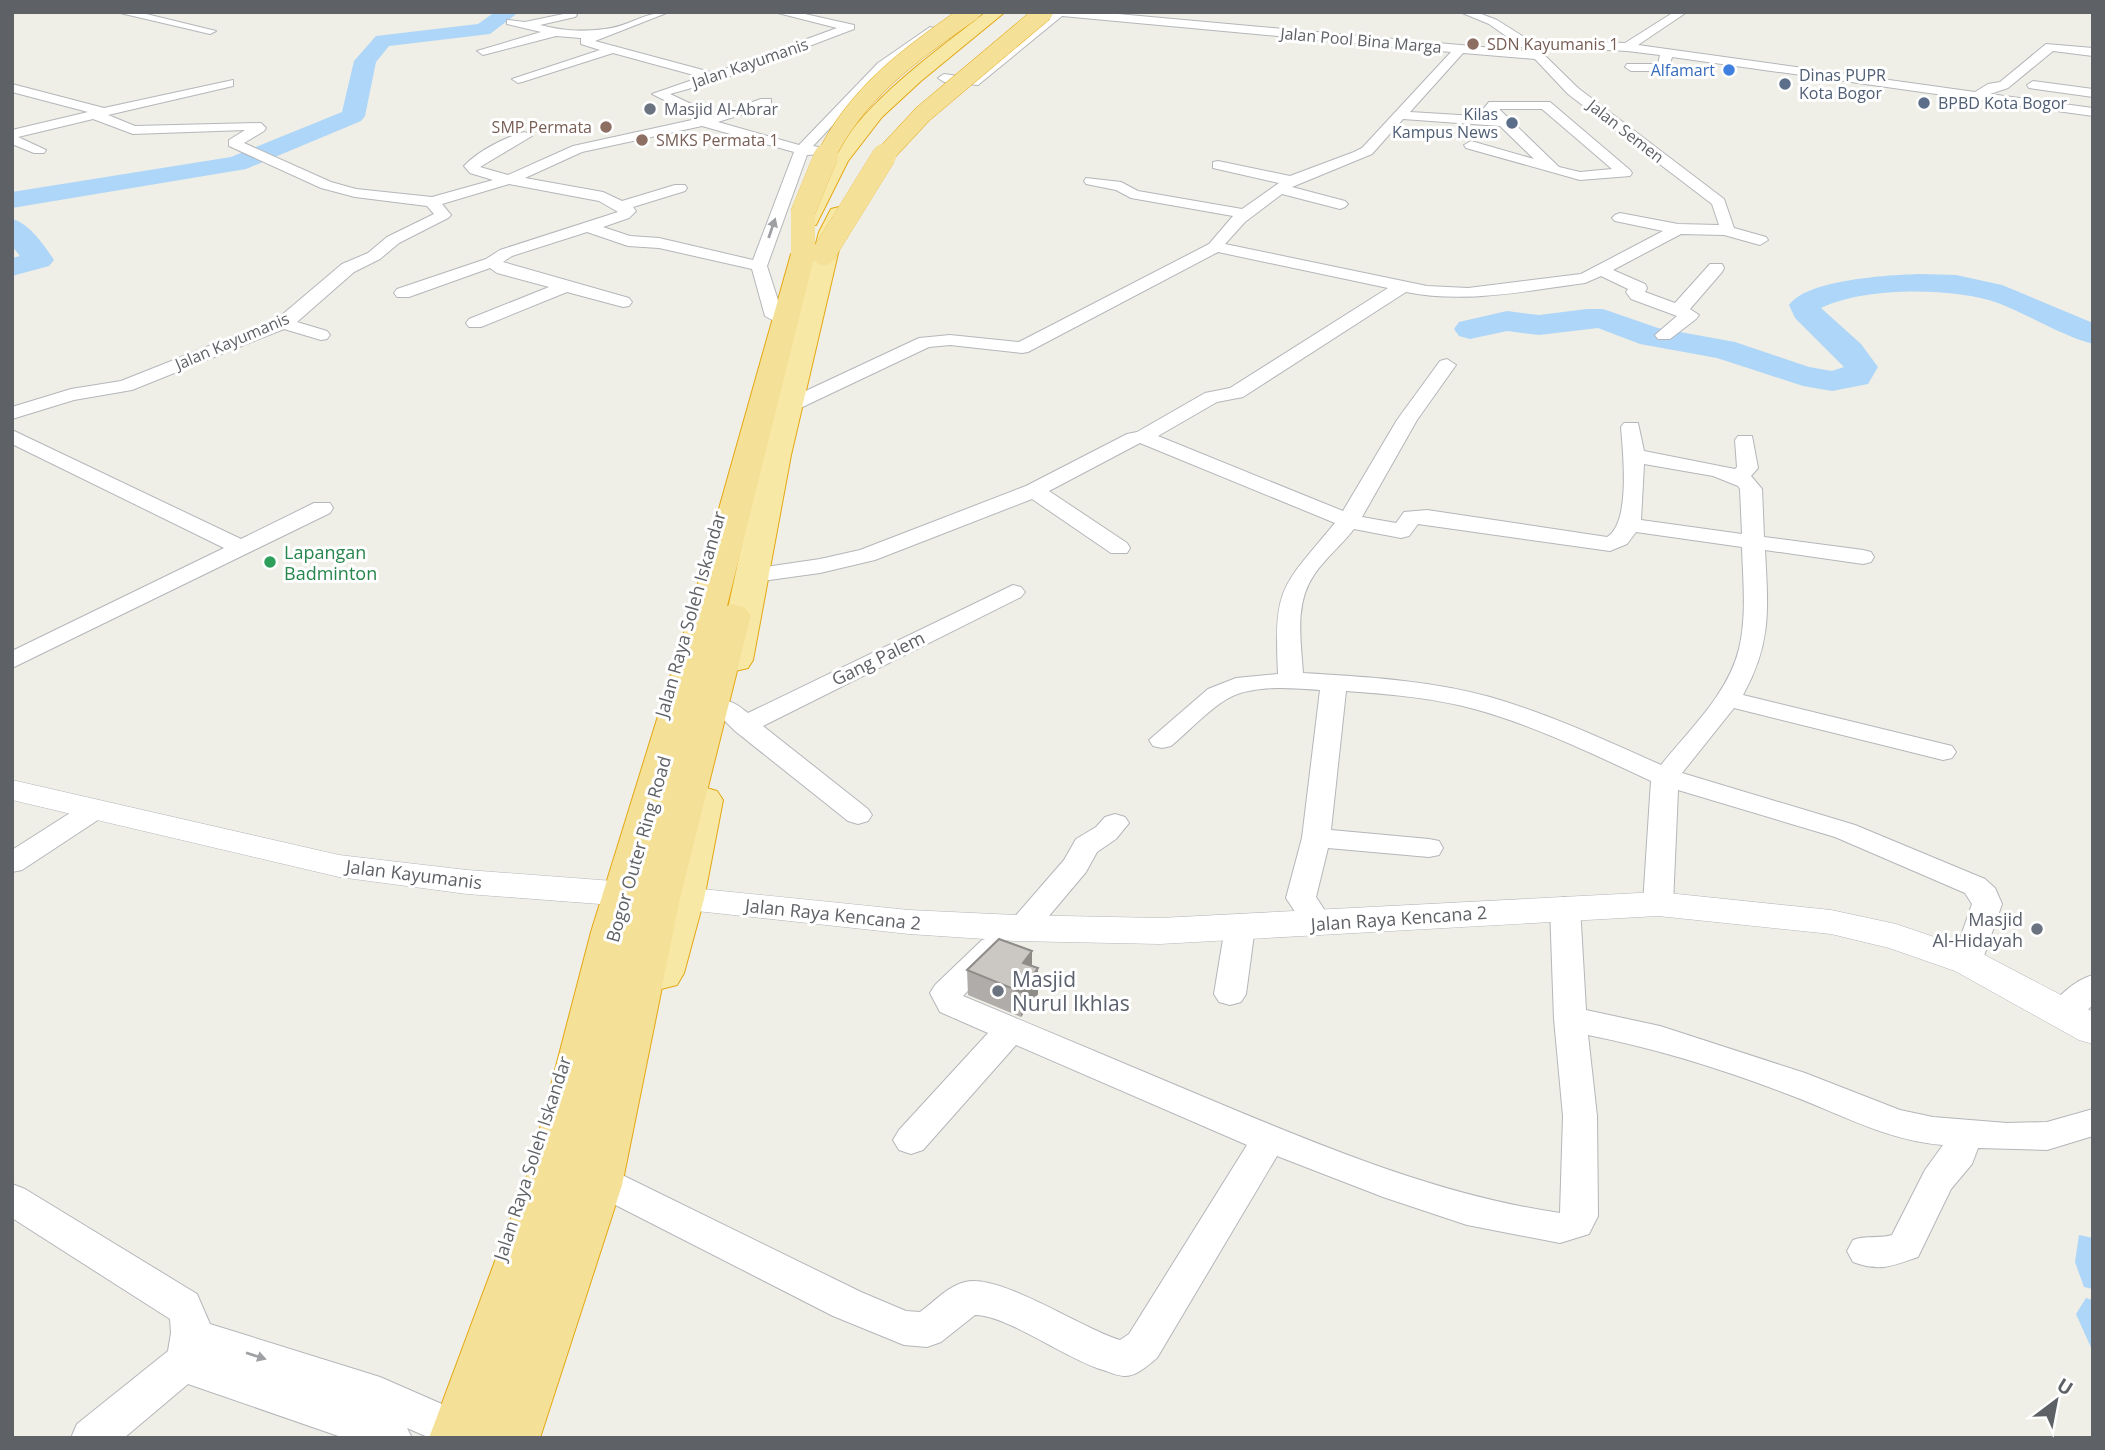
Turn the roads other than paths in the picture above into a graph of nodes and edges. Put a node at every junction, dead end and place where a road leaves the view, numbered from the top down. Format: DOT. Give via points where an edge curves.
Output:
graph roads {
  1 [pos="121,12"];
  2 [pos="664,12"];
  3 [pos="779,12"];
  4 [pos="959,12"];
  5 [pos="971,12"];
  6 [pos="998,12"];
  7 [pos="1021,12"];
  8 [pos="1044,12"];
  9 [pos="1059,12"];
  10 [pos="1465,12"];
  11 [pos="1682,12"];
  12 [pos="571,15"];
  13 [pos="511,22"];
  14 [pos="524,26"];
  15 [pos="850,27"];
  16 [pos="210,31"];
  17 [pos="612,31"];
  18 [pos="554,32"];
  19 [pos="1524,42"];
  20 [pos="1627,47"];
  21 [pos="1460,49"];
  22 [pos="613,50"];
  23 [pos="483,51"];
  24 [pos="1666,52"];
  25 [pos="2093,52"];
  26 [pos="1536,55"];
  27 [pos="2035,58"];
  28 [pos="2093,65"];
  29 [pos="1631,67"];
  30 [pos="2021,68"];
  31 [pos="2045,71"];
  32 [pos="716,77"];
  33 [pos="518,79"];
  34 [pos="959,80"];
  35 [pos="229,83"];
  36 [pos="12,88"];
  37 [pos="2004,88"];
  38 [pos="2093,93"];
  39 [pos="765,102"];
  40 [pos="2093,112"];
  41 [pos="97,113"];
  42 [pos="1400,116"];
  43 [pos="706,121"];
  44 [pos="1504,122"];
  45 [pos="12,137"];
  46 [pos="1471,145"];
  47 [pos="578,149"];
  48 [pos="39,150"];
  49 [pos="802,150"];
  50 [pos="843,153"];
  51 [pos="1218,165"];
  52 [pos="1550,167"];
  53 [pos="509,180"];
  54 [pos="1091,181"];
  55 [pos="1286,185"];
  56 [pos="680,188"];
  57 [pos="831,199"];
  58 [pos="432,202"];
  59 [pos="1340,204"];
  60 [pos="622,206"];
  61 [pos="1246,214"];
  62 [pos="1723,217"];
  63 [pos="1620,218"];
  64 [pos="587,227"];
  65 [pos="1680,229"];
  66 [pos="1760,240"];
  67 [pos="1216,247"];
  68 [pos="813,254"];
  69 [pos="492,262"];
  70 [pos="759,266"];
  71 [pos="1716,268"];
  72 [pos="1601,270"];
  73 [pos="564,286"];
  74 [pos="1403,286"];
  75 [pos="403,293"];
  76 [pos="623,302"];
  77 [pos="1678,310"];
  78 [pos="775,316"];
  79 [pos="283,323"];
  80 [pos="475,323"];
  81 [pos="321,335"];
  82 [pos="1664,335"];
  83 [pos="1447,365"];
  84 [pos="787,407"];
  85 [pos="12,413"];
  86 [pos="1631,426"];
  87 [pos="12,436"];
  88 [pos="1142,437"];
  89 [pos="1745,440"];
  90 [pos="1634,455"];
  91 [pos="1740,477"];
  92 [pos="1034,491"];
  93 [pos="322,508"];
  94 [pos="1349,520"];
  95 [pos="1630,525"];
  96 [pos="1751,543"];
  97 [pos="240,547"];
  98 [pos="1119,548"];
  99 [pos="1863,557"];
  100 [pos="754,575"];
  101 [pos="1013,592"];
  102 [pos="12,661"];
  103 [pos="1291,680"];
  104 [pos="1334,682"];
  105 [pos="1728,699"];
  106 [pos="734,716"];
  107 [pos="1162,740"];
  108 [pos="1943,752"];
  109 [pos="1665,777"];
  110 [pos="12,790"];
  111 [pos="94,810"];
  112 [pos="858,815"];
  113 [pos="1115,823"];
  114 [pos="1316,838"];
  115 [pos="1429,848"];
  116 [pos="12,863"];
  117 [pos="613,893"];
  118 [pos="682,899"];
  119 [pos="1658,904"];
  120 [pos="1565,907"];
  121 [pos="1318,923"];
  122 [pos="1240,927"];
  123 [pos="1018,928"];
  124 [pos="1968,962"];
  125 [pos="2093,986"];
  126 [pos="1230,995"];
  127 [pos="1570,1019"];
  128 [pos="2078,1021"];
  129 [pos="1010,1030"];
  130 [pos="2093,1122"];
  131 [pos="1963,1136"];
  132 [pos="1269,1139"];
  133 [pos="911,1140"];
  134 [pos="605,1183"];
  135 [pos="12,1199"];
  136 [pos="1866,1251"];
  137 [pos="187,1349"];
  138 [pos="442,1432"];
  139 [pos="92,1438"];
  140 [pos="391,1438"];
  141 [pos="510,1438"];
  142 [pos="523,1438"];
  1 -- 16 [label="street"];
  2 -- 17 [label="street"];
  3 -- 15 [label="street"];
  4 -- 49 [label="street" via="882,66"];
  5 -- 68 [label="highway, bridge" via="913,51 870,90 831,141 799,227"];
  6 -- 50 [label="highway, Jalan Raya Soleh Iskandar" via="899,92"];
  7 -- 34 [label="highway, Jalan Raya Soleh Iskandar"];
  8 -- 68 [label="highway, bridge" via="927,110 887,152"];
  9 -- 21 [label="street, Jalan Pool Bina Marga"];
  9 -- 34 [label="street"];
  10 -- 19 [label="street" via="1493,22"];
  11 -- 20 [label="street"];
  12 -- 14 [label="street"];
  13 -- 14 [label="street"];
  14 -- 18 [label="street"];
  15 -- 32 [label="street, Jalan Kayumanis"];
  17 -- 18 [label="street" via="578,36"];
  17 -- 22 [label="street" via="585,41"];
  18 -- 23 [label="street"];
  19 -- 20 [label="street" via="1589,37"];
  19 -- 26 [label="street"];
  20 -- 24 [label="street"];
  21 -- 26 [label="street, Jalan Pool Bina Marga"];
  21 -- 42 [label="street"];
  22 -- 32 [label="street"];
  22 -- 33 [label="street"];
  24 -- 29 [label="street" via="1666,67"];
  24 -- 37 [label="street" via="1980,94 1992,87"];
  25 -- 27 [label="street" via="2052,47"];
  26 -- 62 [label="street, Jalan Semen"];
  27 -- 28 [label="street"];
  27 -- 30 [label="street"];
  30 -- 31 [label="street"];
  30 -- 37 [label="street"];
  32 -- 43 [label="street, Jalan Kayumanis" via="658,94 709,116"];
  34 -- 57 [label="highway, Jalan Raya Soleh Iskandar" via="898,120"];
  35 -- 41 [label="street"];
  36 -- 41 [label="street"];
  37 -- 38 [label="street"];
  37 -- 40 [label="street"];
  39 -- 43 [label="street"];
  41 -- 45 [label="street"];
  41 -- 58 [label="street" via="130,130 256,126 259,128 234,143 342,190"];
  42 -- 44 [label="street"];
  42 -- 55 [label="street" via="1360,155"];
  43 -- 47 [label="street"];
  43 -- 49 [label="street"];
  44 -- 52 [label="street"];
  44 -- 52 [label="street" via="1491,108 1494,105 1545,105 1625,173 1580,176"];
  45 -- 48 [label="street"];
  46 -- 52 [label="street"];
  47 -- 53 [label="street"];
  47 -- 53 [label="street" via="520,135 471,166"];
  49 -- 50 [label="street"];
  70 -- 49 [label="street, one-way"];
  50 -- 57 [label="highway, Jalan Raya Soleh Iskandar"];
  51 -- 55 [label="street"];
  53 -- 58 [label="street"];
  53 -- 60 [label="street" via="603,197"];
  54 -- 61 [label="street" via="1121,186 1136,195"];
  55 -- 59 [label="street"];
  55 -- 61 [label="street"];
  56 -- 60 [label="street"];
  57 -- 78 [label="highway, Jalan Raya Soleh Iskandar" via="787,273"];
  57 -- 84 [label="highway, Jalan Raya Soleh Iskandar" via="831,232"];
  58 -- 79 [label="street, Jalan Kayumanis" via="443,215 348,268"];
  60 -- 64 [label="street" via="628,211 624,215"];
  61 -- 67 [label="street" via="1217,240"];
  62 -- 65 [label="street"];
  62 -- 66 [label="street"];
  63 -- 65 [label="street"];
  64 -- 69 [label="street"];
  64 -- 70 [label="street" via="628,241 659,243"];
  65 -- 72 [label="street"];
  67 -- 74 [label="street"];
  67 -- 84 [label="street" via="1022,348 950,340 925,342"];
  68 -- 138 [label="highway, Bogor Outer Ring Road" via="613,932 555,1170"];
  68 -- 141 [label="highway, Bogor Outer Ring Road" via="755,526 657,903 596,1185"];
  69 -- 73 [label="street"];
  69 -- 75 [label="street"];
  70 -- 78 [label="street"];
  71 -- 77 [label="street"];
  72 -- 74 [label="street" via="1573,280 1486,292 1438,293"];
  72 -- 77 [label="street" via="1639,288 1637,295"];
  73 -- 76 [label="street"];
  73 -- 80 [label="street"];
  74 -- 88 [label="street" via="1236,393 1212,397"];
  77 -- 82 [label="street" via="1690,316"];
  78 -- 117 [label="highway, Jalan Raya Soleh Iskandar"];
  79 -- 81 [label="street"];
  79 -- 85 [label="street, Jalan Kayumanis" via="118,388 71,395"];
  83 -- 94 [label="street" via="1396,434"];
  84 -- 100 [label="highway, Jalan Raya Soleh Iskandar"];
  86 -- 90 [label="street"];
  87 -- 97 [label="street"];
  88 -- 92 [label="street"];
  88 -- 94 [label="street"];
  89 -- 91 [label="street" via="1748,468"];
  90 -- 91 [label="street"];
  90 -- 95 [label="street"];
  91 -- 96 [label="street" via="1751,485"];
  92 -- 98 [label="street"];
  92 -- 100 [label="street" via="846,561"];
  93 -- 97 [label="street"];
  94 -- 95 [label="street" via="1401,531 1412,517 1427,517 1610,544 1623,538"];
  94 -- 103 [label="street" via="1308,567 1292,595"];
  95 -- 96 [label="street"];
  96 -- 99 [label="street"];
  96 -- 105 [label="street" via="1755,631 1742,674"];
  97 -- 102 [label="street"];
  100 -- 106 [label="highway, Jalan Raya Soleh Iskandar"];
  101 -- 106 [label="street, Gang Palem"];
  103 -- 104 [label="street"];
  103 -- 107 [label="street" via="1246,684 1217,694"];
  104 -- 109 [label="street" via="1397,687 1483,703 1580,738"];
  104 -- 114 [label="street"];
  105 -- 108 [label="street"];
  105 -- 109 [label="street"];
  106 -- 112 [label="street"];
  106 -- 118 [label="highway, Jalan Raya Soleh Iskandar"];
  109 -- 119 [label="street"];
  109 -- 124 [label="street" via="1845,831 1975,886 1987,904"];
  110 -- 111 [label="street, Jalan Kayumanis"];
  111 -- 116 [label="street"];
  111 -- 117 [label="street, Jalan Kayumanis" via="340,866"];
  113 -- 123 [label="street" via="1086,846 1076,865"];
  114 -- 115 [label="street"];
  114 -- 121 [label="street" via="1301,898"];
  117 -- 138 [label="highway, Jalan Raya Soleh Iskandar" via="542,1137"];
  118 -- 123 [label="street, Jalan Raya Kencana 2"];
  118 -- 134 [label="highway, Jalan Raya Soleh Iskandar"];
  119 -- 120 [label="street, Jalan Raya Kencana 2"];
  119 -- 124 [label="street, Jalan Raya Kencana 2" via="1831,922 1896,937"];
  120 -- 121 [label="street, Jalan Raya Kencana 2"];
  120 -- 127 [label="street"];
  121 -- 122 [label="street, Jalan Raya Kencana 2"];
  122 -- 123 [label="street, Jalan Raya Kencana 2" via="1160,931"];
  122 -- 126 [label="street"];
  123 -- 129 [label="street" via="946,993 959,1010"];
  124 -- 128 [label="street, Jalan Raya Kencana 2"];
  125 -- 128 [label="street"];
  127 -- 131 [label="street" via="1648,1035 1793,1082 1895,1123"];
  127 -- 132 [label="street" via="1580,1129 1580,1216 1570,1227 1467,1210"];
  129 -- 132 [label="street"];
  129 -- 133 [label="street"];
  130 -- 131 [label="street" via="2047,1136"];
  131 -- 136 [label="street" via="1959,1154 1938,1180 1905,1246 1885,1253"];
  132 -- 134 [label="street" via="1143,1346 1125,1359 1090,1349 1019,1311 981,1298 967,1298 927,1330 904,1328 846,1304"];
  134 -- 142 [label="highway, Jalan Raya Soleh Iskandar"];
  135 -- 137 [label="street" via="183,1306 189,1315"];
  137 -- 138 [label="street, one-way" via="380,1395"];
  137 -- 139 [label="street"];
  137 -- 140 [label="street"];
}
